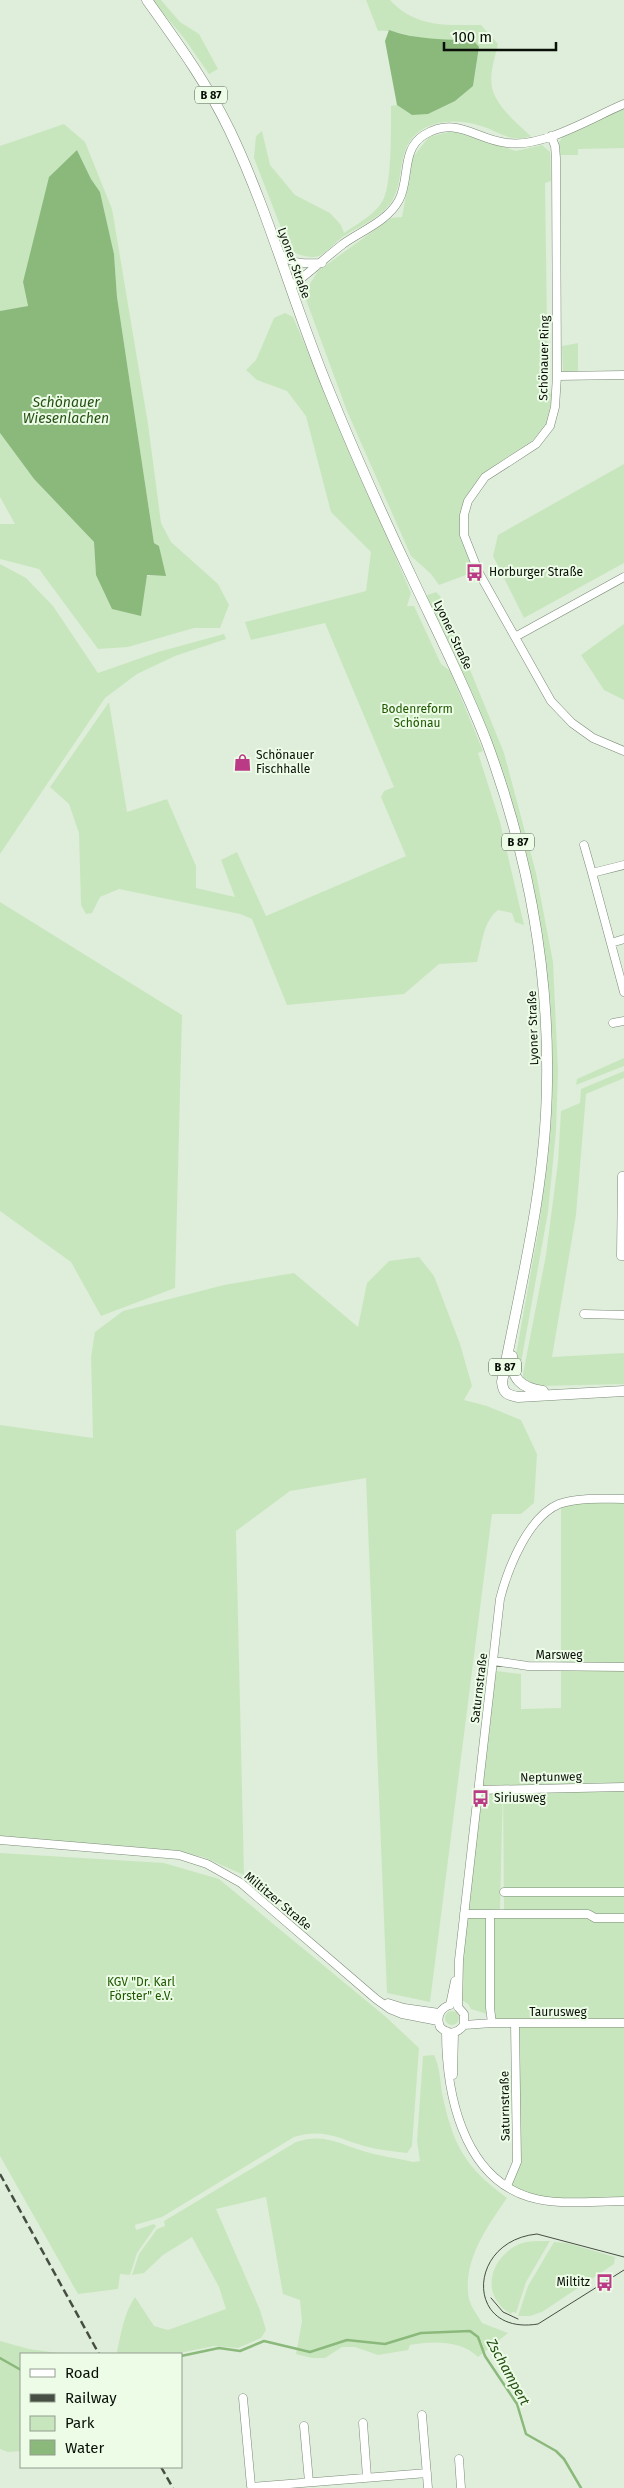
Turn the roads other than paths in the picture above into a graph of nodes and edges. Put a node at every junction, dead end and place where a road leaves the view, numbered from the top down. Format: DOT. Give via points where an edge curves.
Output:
graph roads {
  1 [pos="147,0"];
  2 [pos="624,104"];
  3 [pos="551,136"];
  4 [pos="277,252"];
  5 [pos="322,263"];
  6 [pos="290,287"];
  7 [pos="624,375"];
  8 [pos="557,376"];
  9 [pos="624,577"];
  10 [pos="515,637"];
  11 [pos="624,751"];
  12 [pos="584,845"];
  13 [pos="624,865"];
  14 [pos="592,874"];
  15 [pos="624,939"];
  16 [pos="611,943"];
  17 [pos="624,992"];
  18 [pos="624,1021"];
  19 [pos="614,1024"];
  20 [pos="624,1176"];
  21 [pos="623,1216"];
  22 [pos="624,1256"];
  23 [pos="584,1314"];
  24 [pos="624,1315"];
  25 [pos="514,1327"];
  26 [pos="621,1390"];
  27 [pos="558,1393"];
  28 [pos="624,1499"];
  29 [pos="494,1661"];
  30 [pos="624,1667"];
  31 [pos="624,1787"];
  32 [pos="478,1790"];
  33 [pos="0,1840"];
  34 [pos="504,1892"];
  35 [pos="624,1892"];
  36 [pos="464,1914"];
  37 [pos="490,1914"];
  38 [pos="624,1918"];
  39 [pos="454,2006"];
  40 [pos="439,2017"];
  41 [pos="465,2021"];
  42 [pos="492,2023"];
  43 [pos="515,2023"];
  44 [pos="624,2023"];
  45 [pos="450,2032"];
  46 [pos="507,2186"];
  47 [pos="624,2201"];
  48 [pos="243,2398"];
  49 [pos="422,2415"];
  50 [pos="363,2423"];
  51 [pos="304,2426"];
  52 [pos="459,2459"];
  53 [pos="427,2473"];
  54 [pos="367,2477"];
  55 [pos="309,2482"];
  56 [pos="282,2486"];
  57 [pos="428,2488"];
  58 [pos="461,2488"];
  1 -- 4 [label="main road, Lyoner Straße / B 87" via="199,72 230,131"];
  2 -- 3 [label="street"];
  3 -- 5 [label="street" via="525,144 505,143 459,127 442,127 423,136 409,154 400,199 390,213"];
  3 -- 8 [label="street, Schönauer Ring" via="555,152"];
  4 -- 5 [label="street" via="290,262"];
  4 -- 6 [label="main road, Lyoner Straße / B 87"];
  5 -- 6 [label="street"];
  6 -- 25 [label="main road, Lyoner Straße / B 87" via="328,390 486,742 526,874 546,1002 547,1085 542,1168"];
  7 -- 8 [label="street"];
  8 -- 10 [label="street, Schönauer Ring" via="550,426 536,444 485,477 468,501 464,515 464,535 469,551"];
  9 -- 10 [label="street"];
  10 -- 11 [label="street, Schönauer Ring" via="560,711 594,738"];
  12 -- 14 [label="street"];
  13 -- 14 [label="street"];
  14 -- 16 [label="street"];
  15 -- 16 [label="street"];
  16 -- 17 [label="street"];
  18 -- 19 [label="street"];
  20 -- 21 [label="street"];
  21 -- 22 [label="street"];
  23 -- 24 [label="street"];
  25 -- 27 [label="main road, Lyoner Straße / B 87" via="511,1367 516,1379 532,1390"];
  25 -- 27 [label="main road, Lyoner Straße / B 87" via="502,1382 504,1392 518,1397"];
  26 -- 27 [label="main road, B 87"];
  28 -- 29 [label="street, Saturnstraße" via="561,1503 548,1510 524,1539 507,1571 500,1599"];
  29 -- 30 [label="street, Marsweg" via="528,1666"];
  29 -- 32 [label="street, Saturnstraße"];
  31 -- 32 [label="street, Neptunweg"];
  32 -- 36 [label="street, Saturnstraße"];
  33 -- 40 [label="street, Miltitzer Straße" via="179,1855 207,1864 241,1883 376,1999"];
  34 -- 35 [label="street"];
  36 -- 37 [label="street"];
  36 -- 39 [label="street, Saturnstraße"];
  37 -- 38 [label="street" via="588,1914 595,1918"];
  37 -- 42 [label="street"];
  39 -- 40 [label="street" via="444,2008"];
  39 -- 41 [label="street"];
  40 -- 45 [label="street"];
  41 -- 42 [label="street, Taurusweg"];
  41 -- 45 [label="street"];
  42 -- 43 [label="street, Taurusweg"];
  43 -- 44 [label="street, Taurusweg"];
  43 -- 46 [label="street, Saturnstraße" via="517,2162"];
  45 -- 46 [label="street" via="454,2104 470,2149 484,2167"];
  46 -- 47 [label="street" via="528,2197 556,2202"];
  48 -- 56 [label="street" via="250,2486"];
  49 -- 53 [label="street"];
  50 -- 54 [label="street"];
  51 -- 55 [label="street"];
  52 -- 58 [label="street"];
  53 -- 54 [label="street"];
  53 -- 57 [label="street"];
  54 -- 55 [label="street"];
  55 -- 56 [label="street"];
}
